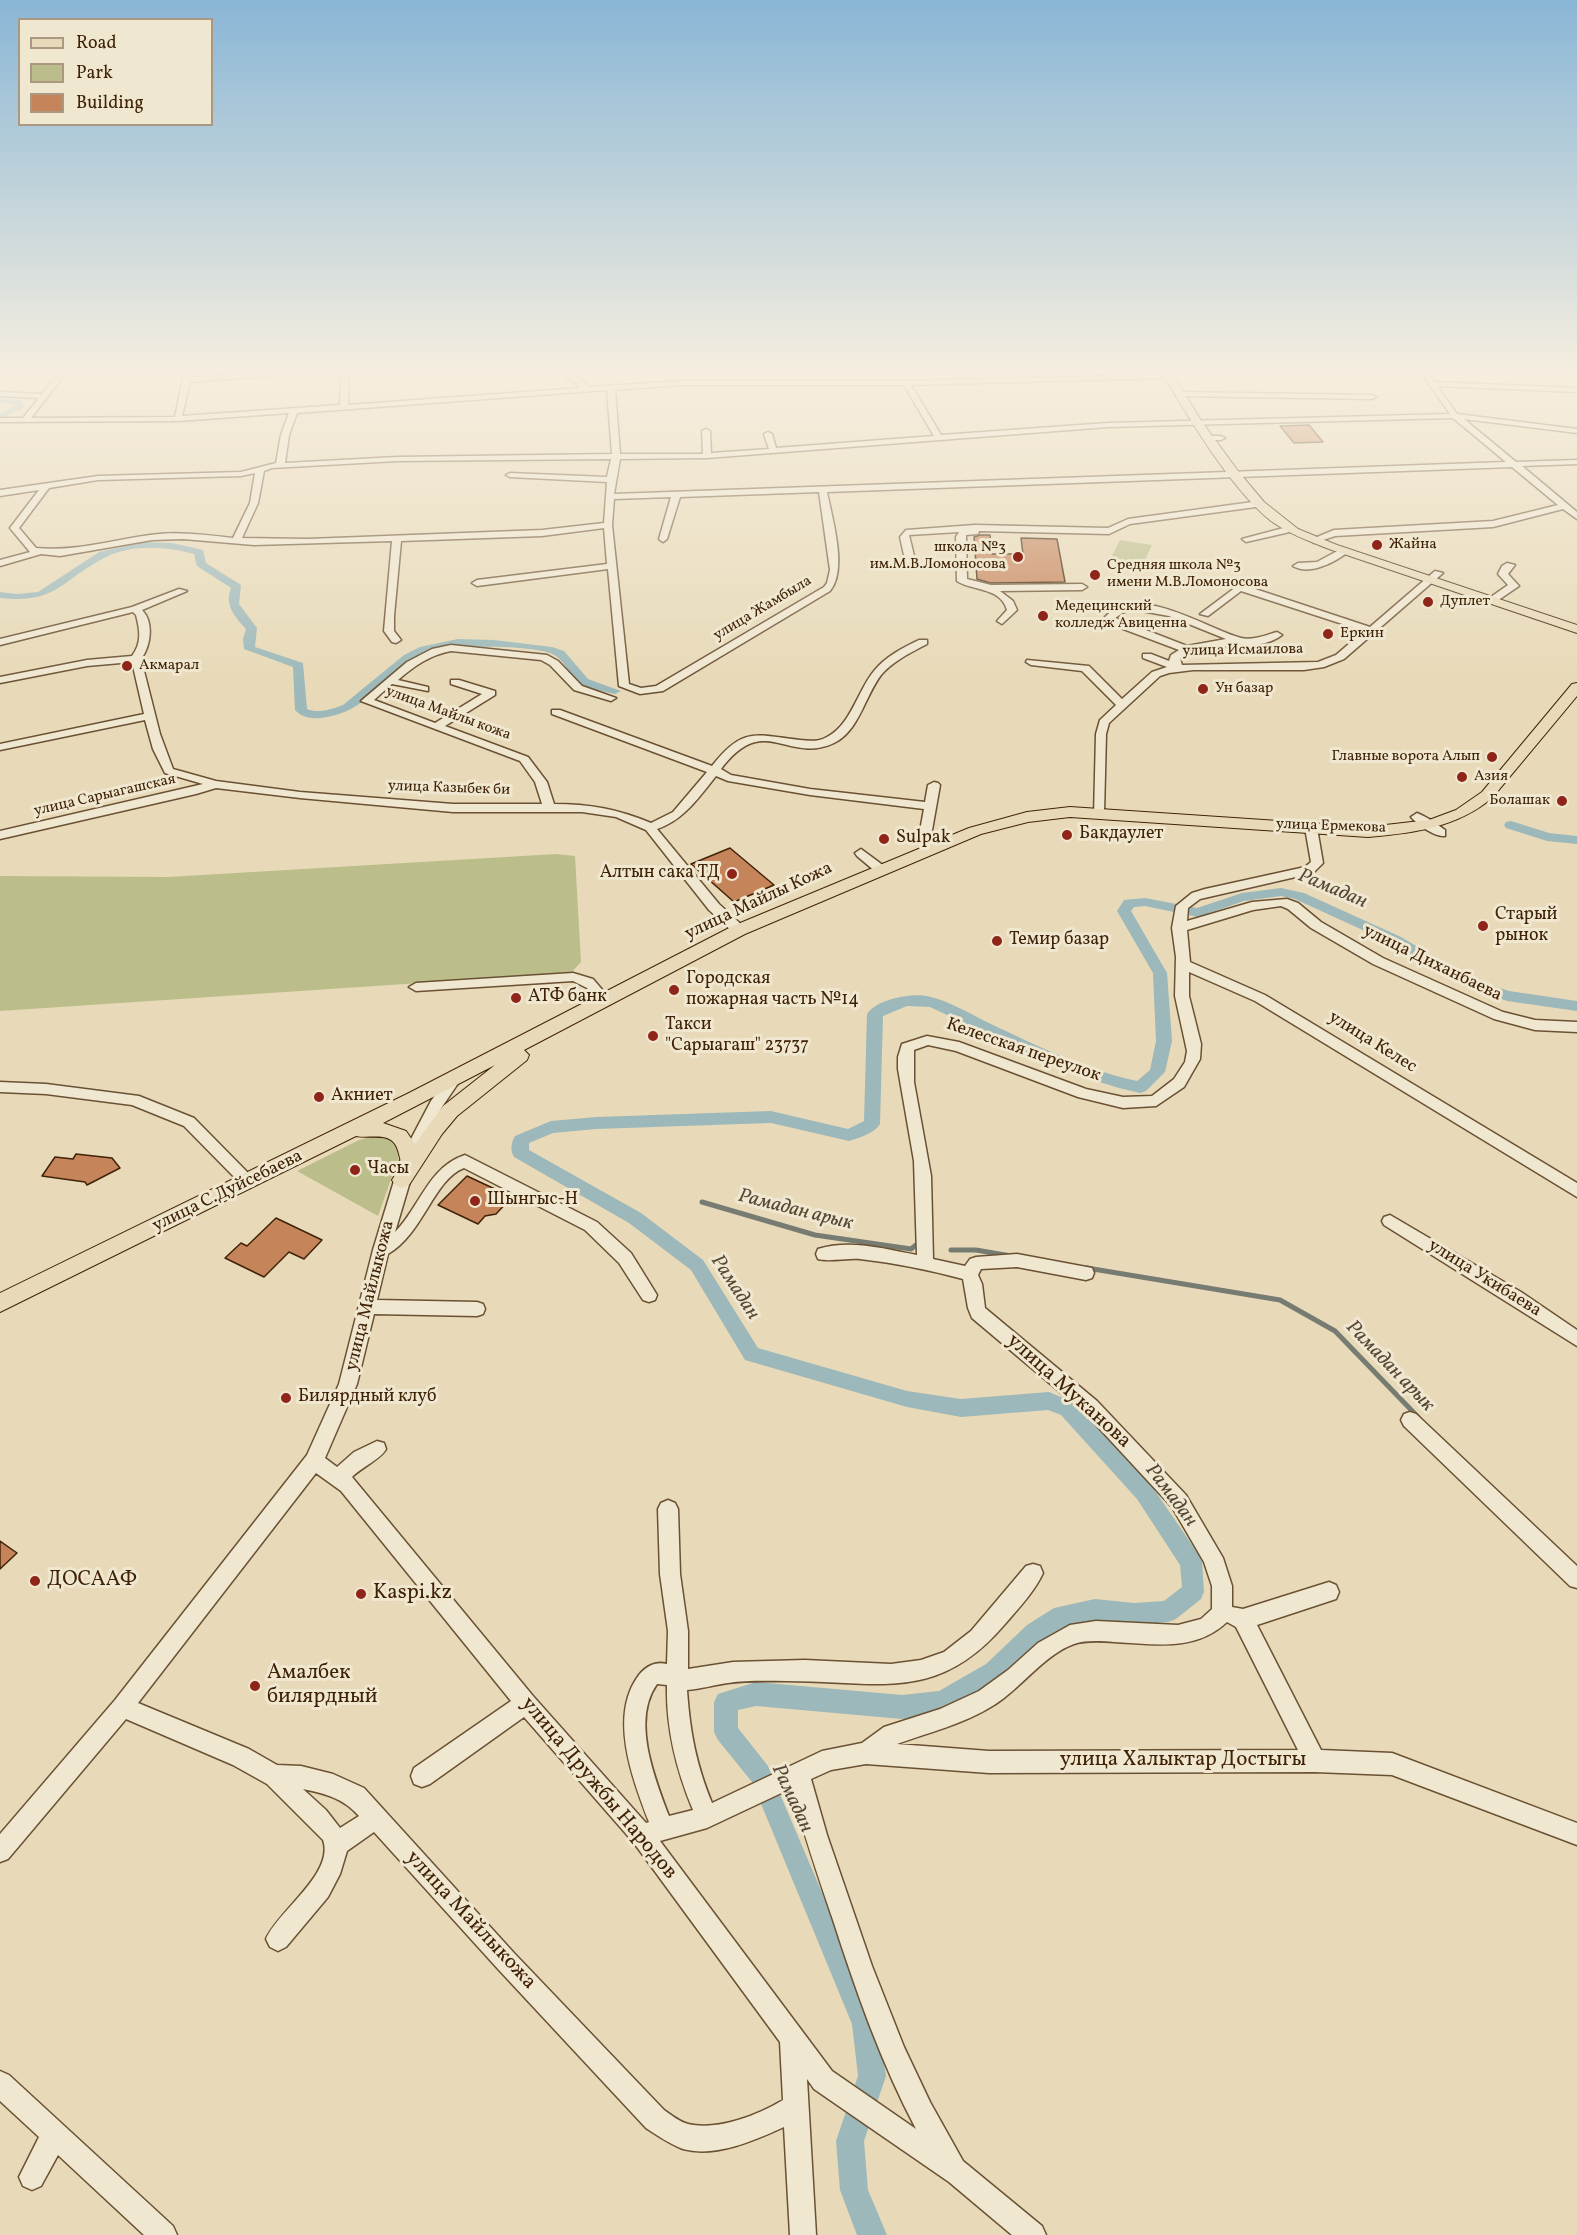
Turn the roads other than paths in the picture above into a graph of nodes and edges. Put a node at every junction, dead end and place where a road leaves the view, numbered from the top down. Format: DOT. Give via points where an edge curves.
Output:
graph roads {
  1 [pos="123,477"];
  2 [pos="259,477"];
  3 [pos="556,477"];
  4 [pos="1130,477"];
  5 [pos="1238,477"];
  6 [pos="1529,477"];
  7 [pos="611,480"];
  8 [pos="46,486"];
  9 [pos="823,490"];
  10 [pos="0,493"];
  11 [pos="676,495"];
  12 [pos="611,497"];
  13 [pos="1260,504"];
  14 [pos="1564,506"];
  15 [pos="1577,516"];
  16 [pos="608,525"];
  17 [pos="1291,529"];
  18 [pos="1103,530"];
  19 [pos="397,538"];
  20 [pos="1246,538"];
  21 [pos="663,539"];
  22 [pos="1314,540"];
  23 [pos="236,542"];
  24 [pos="1344,551"];
  25 [pos="38,552"];
  26 [pos="0,562"];
  27 [pos="911,564"];
  28 [pos="1510,565"];
  29 [pos="613,566"];
  30 [pos="1298,566"];
  31 [pos="1433,576"];
  32 [pos="477,583"];
  33 [pos="1082,587"];
  34 [pos="991,588"];
  35 [pos="182,591"];
  36 [pos="1491,601"];
  37 [pos="135,609"];
  38 [pos="1205,614"];
  39 [pos="1002,621"];
  40 [pos="1577,629"];
  41 [pos="1370,630"];
  42 [pos="1277,635"];
  43 [pos="396,640"];
  44 [pos="1239,640"];
  45 [pos="0,642"];
  46 [pos="923,642"];
  47 [pos="1187,649"];
  48 [pos="1147,656"];
  49 [pos="135,659"];
  50 [pos="1031,662"];
  51 [pos="1178,668"];
  52 [pos="0,680"];
  53 [pos="391,681"];
  54 [pos="455,682"];
  55 [pos="1577,687"];
  56 [pos="424,689"];
  57 [pos="611,698"];
  58 [pos="1122,705"];
  59 [pos="556,712"];
  60 [pos="150,716"];
  61 [pos="437,726"];
  62 [pos="0,747"];
  63 [pos="713,770"];
  64 [pos="215,784"];
  65 [pos="934,785"];
  66 [pos="929,806"];
  67 [pos="549,808"];
  68 [pos="1098,813"];
  69 [pos="650,827"];
  70 [pos="1311,828"];
  71 [pos="0,835"];
  72 [pos="1316,844"];
  73 [pos="1329,847"];
  74 [pos="930,849"];
  75 [pos="861,853"];
  76 [pos="880,869"];
  77 [pos="1180,917"];
  78 [pos="739,930"];
  79 [pos="1183,964"];
  80 [pos="416,987"];
  81 [pos="604,1000"];
  82 [pos="1577,1027"];
  83 [pos="538,1035"];
  84 [pos="454,1078"];
  85 [pos="0,1087"];
  86 [pos="352,1131"];
  87 [pos="409,1158"];
  88 [pos="402,1180"];
  89 [pos="248,1181"];
  90 [pos="1577,1191"];
  91 [pos="1390,1221"];
  92 [pos="381,1250"];
  93 [pos="825,1254"];
  94 [pos="925,1262"];
  95 [pos="1086,1273"];
  96 [pos="969,1274"];
  97 [pos="649,1295"];
  98 [pos="0,1303"];
  99 [pos="367,1307"];
  100 [pos="477,1309"];
  101 [pos="1577,1339"];
  102 [pos="1410,1420"];
  103 [pos="377,1449"];
  104 [pos="314,1461"];
  105 [pos="339,1479"];
  106 [pos="668,1509"];
  107 [pos="1034,1573"];
  108 [pos="1577,1579"];
  109 [pos="1329,1592"];
  110 [pos="1222,1613"];
  111 [pos="1243,1619"];
  112 [pos="678,1679"];
  113 [pos="526,1703"];
  114 [pos="122,1707"];
  115 [pos="866,1753"];
  116 [pos="1315,1761"];
  117 [pos="275,1776"];
  118 [pos="422,1776"];
  119 [pos="791,1778"];
  120 [pos="707,1817"];
  121 [pos="375,1818"];
  122 [pos="652,1832"];
  123 [pos="1577,1834"];
  124 [pos="337,1844"];
  125 [pos="0,1851"];
  126 [pos="278,1939"];
  127 [pos="792,2040"];
  128 [pos="0,2084"];
  129 [pos="795,2107"];
  130 [pos="54,2135"];
  131 [pos="955,2171"];
  132 [pos="32,2177"];
  133 [pos="164,2235"];
  134 [pos="803,2235"];
  135 [pos="1033,2235"];
  1 -- 8 [label="street"];
  2 -- 23 [label="street" via="255,504"];
  3 -- 7 [label="street"];
  4 -- 9 [label="street"];
  5 -- 13 [label="main road"];
  6 -- 14 [label="street"];
  7 -- 12 [label="street"];
  8 -- 10 [label="street"];
  8 -- 25 [label="street" via="11,528"];
  9 -- 11 [label="street"];
  9 -- 29 [label="street, улица Жамбыла" via="835,570 832,584 659,689 640,691 623,685"];
  11 -- 12 [label="street"];
  11 -- 21 [label="street"];
  12 -- 16 [label="street"];
  13 -- 17 [label="main road"];
  13 -- 18 [label="street" via="1151,518"];
  14 -- 15 [label="street"];
  14 -- 22 [label="street" via="1493,524 1334,533"];
  16 -- 19 [label="street" via="542,533"];
  16 -- 29 [label="street"];
  17 -- 20 [label="street"];
  17 -- 22 [label="main road"];
  18 -- 27 [label="street" via="975,528 906,533"];
  18 -- 34 [label="street" via="1083,535 963,533 961,580"];
  19 -- 23 [label="street"];
  19 -- 43 [label="street" via="389,631"];
  22 -- 24 [label="main road"];
  23 -- 25 [label="street" via="152,537 71,552"];
  24 -- 30 [label="street" via="1319,565"];
  24 -- 31 [label="main road"];
  25 -- 26 [label="street"];
  28 -- 36 [label="street" via="1503,574 1514,586"];
  29 -- 32 [label="street"];
  31 -- 36 [label="main road"];
  31 -- 41 [label="street, улица Исмаилова"];
  33 -- 34 [label="street"];
  34 -- 39 [label="street" via="1010,603 1012,610"];
  35 -- 37 [label="street"];
  36 -- 40 [label="main road"];
  37 -- 45 [label="street"];
  37 -- 49 [label="street" via="141,614 145,635 145,648"];
  38 -- 41 [label="street" via="1240,587"];
  41 -- 51 [label="street, улица Исмаилова" via="1340,657 1320,665 1195,671"];
  42 -- 44 [label="street" via="1261,641"];
  44 -- 47 [label="street"];
  44 -- 47 [label="street" via="1159,610 1116,610 1110,617 1113,622"];
  46 -- 63 [label="street" via="884,666 831,740 806,745 754,737 741,743"];
  47 -- 51 [label="street" via="1175,657"];
  48 -- 51 [label="street"];
  49 -- 52 [label="street" via="87,663"];
  49 -- 60 [label="street, улица Казыбек би"];
  50 -- 58 [label="street" via="1085,668"];
  51 -- 58 [label="street, улица Исмаилова" via="1156,674"];
  53 -- 56 [label="street"];
  53 -- 57 [label="street, улица Майлы кожа" via="411,664 436,651 492,651 543,657 578,688"];
  53 -- 61 [label="street, улица Майлы кожа" via="366,701"];
  54 -- 61 [label="street" via="491,693"];
  55 -- 70 [label="main road, улица Ермекова" via="1520,758 1473,809 1460,816 1428,825 1368,832"];
  58 -- 68 [label="street, улица Исмаилова" via="1104,722 1101,734"];
  59 -- 63 [label="street"];
  60 -- 62 [label="street"];
  60 -- 64 [label="street, улица Казыбек би" via="169,771"];
  61 -- 67 [label="street, улица Майлы кожа" via="524,759 541,782"];
  63 -- 66 [label="street" via="728,778 767,785"];
  63 -- 69 [label="street" via="691,800 660,826"];
  64 -- 67 [label="street, улица Казыбек би" via="453,808"];
  64 -- 71 [label="street, улица Сарыагашская"];
  65 -- 66 [label="street"];
  66 -- 74 [label="street" via="925,836"];
  67 -- 69 [label="street, улица Казыбек би" via="602,810"];
  68 -- 70 [label="main road, улица Ермекова"];
  68 -- 74 [label="main road, улица Майлы Кожа" via="1051,808"];
  69 -- 78 [label="street, улица Казыбек би" via="714,907"];
  70 -- 72 [label="street"];
  72 -- 73 [label="street"];
  72 -- 77 [label="street" via="1317,862 1309,870 1196,896"];
  74 -- 76 [label="main road, улица Майлы Кожа"];
  75 -- 76 [label="street"];
  76 -- 78 [label="main road, улица Майлы Кожа"];
  77 -- 79 [label="street"];
  77 -- 82 [label="street, улица Диханбаева" via="1282,902 1378,961 1499,1016 1534,1025"];
  78 -- 81 [label="main road, улица Майлы Кожа"];
  79 -- 90 [label="street, улица Келес" via="1260,998"];
  79 -- 94 [label="street, Келесская переулок" via="1182,996 1193,1059 1176,1087 1155,1102 1096,1098 937,1040 916,1040 907,1047 905,1076 921,1148"];
  80 -- 81 [label="street" via="573,977 590,982"];
  81 -- 83 [label="main road, улица Майлы Кожа"];
  83 -- 84 [label="main road, улица Майлы Кожа"];
  83 -- 88 [label="main road" via="524,1052 450,1111"];
  84 -- 86 [label="main road, улица С.Дуйсебаева"];
  84 -- 87 [label="street, улица Майлыкожа"];
  85 -- 89 [label="street" via="134,1100 189,1122"];
  86 -- 87 [label="main road" via="391,1130 406,1143"];
  86 -- 89 [label="main road, улица С.Дуйсебаева"];
  87 -- 88 [label="street, улица Майлыкожа"];
  88 -- 92 [label="street, улица Майлыкожа"];
  89 -- 98 [label="main road, улица С.Дуйсебаева"];
  91 -- 101 [label="street, улица Укибаева"];
  92 -- 97 [label="street" via="393,1246 444,1175 465,1161 591,1226 625,1258"];
  92 -- 99 [label="street, улица Майлыкожа"];
  93 -- 94 [label="street" via="846,1251"];
  94 -- 96 [label="street"];
  95 -- 96 [label="street" via="1000,1258 976,1264"];
  96 -- 110 [label="street, улица Муканова" via="975,1283 978,1313 1091,1407 1179,1502 1213,1558 1222,1586"];
  99 -- 100 [label="street"];
  99 -- 104 [label="street, улица Майлыкожа" via="348,1384"];
  102 -- 108 [label="street"];
  103 -- 105 [label="street" via="366,1453"];
  104 -- 105 [label="street, улица Дружбы Народов"];
  104 -- 114 [label="street, улица Майлыкожа"];
  105 -- 113 [label="street, улица Дружбы Народов" via="348,1485"];
  106 -- 112 [label="street"];
  107 -- 112 [label="street" via="976,1640 939,1665 920,1671 734,1672"];
  109 -- 111 [label="street"];
  110 -- 111 [label="street"];
  110 -- 115 [label="street" via="1207,1627 1178,1635 1096,1631 1070,1635 986,1698 943,1719 892,1735"];
  111 -- 116 [label="street"];
  112 -- 120 [label="street" via="680,1734 688,1772"];
  112 -- 122 [label="street" via="667,1673 650,1678 641,1688 636,1710 635,1731 649,1795"];
  113 -- 118 [label="street"];
  113 -- 122 [label="street, улица Дружбы Народов"];
  114 -- 117 [label="street, улица Майлыкожа" via="241,1757"];
  114 -- 125 [label="street, улица Майлыкожа"];
  115 -- 116 [label="street, улица Халыктар Достыгы" via="989,1762"];
  115 -- 119 [label="street, улица Халыктар Достыгы" via="830,1759"];
  116 -- 123 [label="street, улица Халыктар Достыгы" via="1392,1764"];
  117 -- 121 [label="street, улица Майлыкожа" via="333,1785 356,1796"];
  117 -- 124 [label="street" via="327,1828"];
  119 -- 120 [label="street"];
  119 -- 131 [label="street" via="910,2093"];
  120 -- 122 [label="street"];
  121 -- 124 [label="street"];
  121 -- 129 [label="street, улица Майлыкожа" via="655,2119 684,2136 698,2138 745,2130"];
  122 -- 127 [label="street, улица Дружбы Народов"];
  124 -- 126 [label="street" via="334,1864 324,1882"];
  127 -- 129 [label="street"];
  127 -- 131 [label="street, улица Дружбы Народов" via="823,2080"];
  128 -- 130 [label="street"];
  129 -- 134 [label="street"];
  130 -- 132 [label="street"];
  130 -- 133 [label="street"];
  131 -- 135 [label="street"];
}
